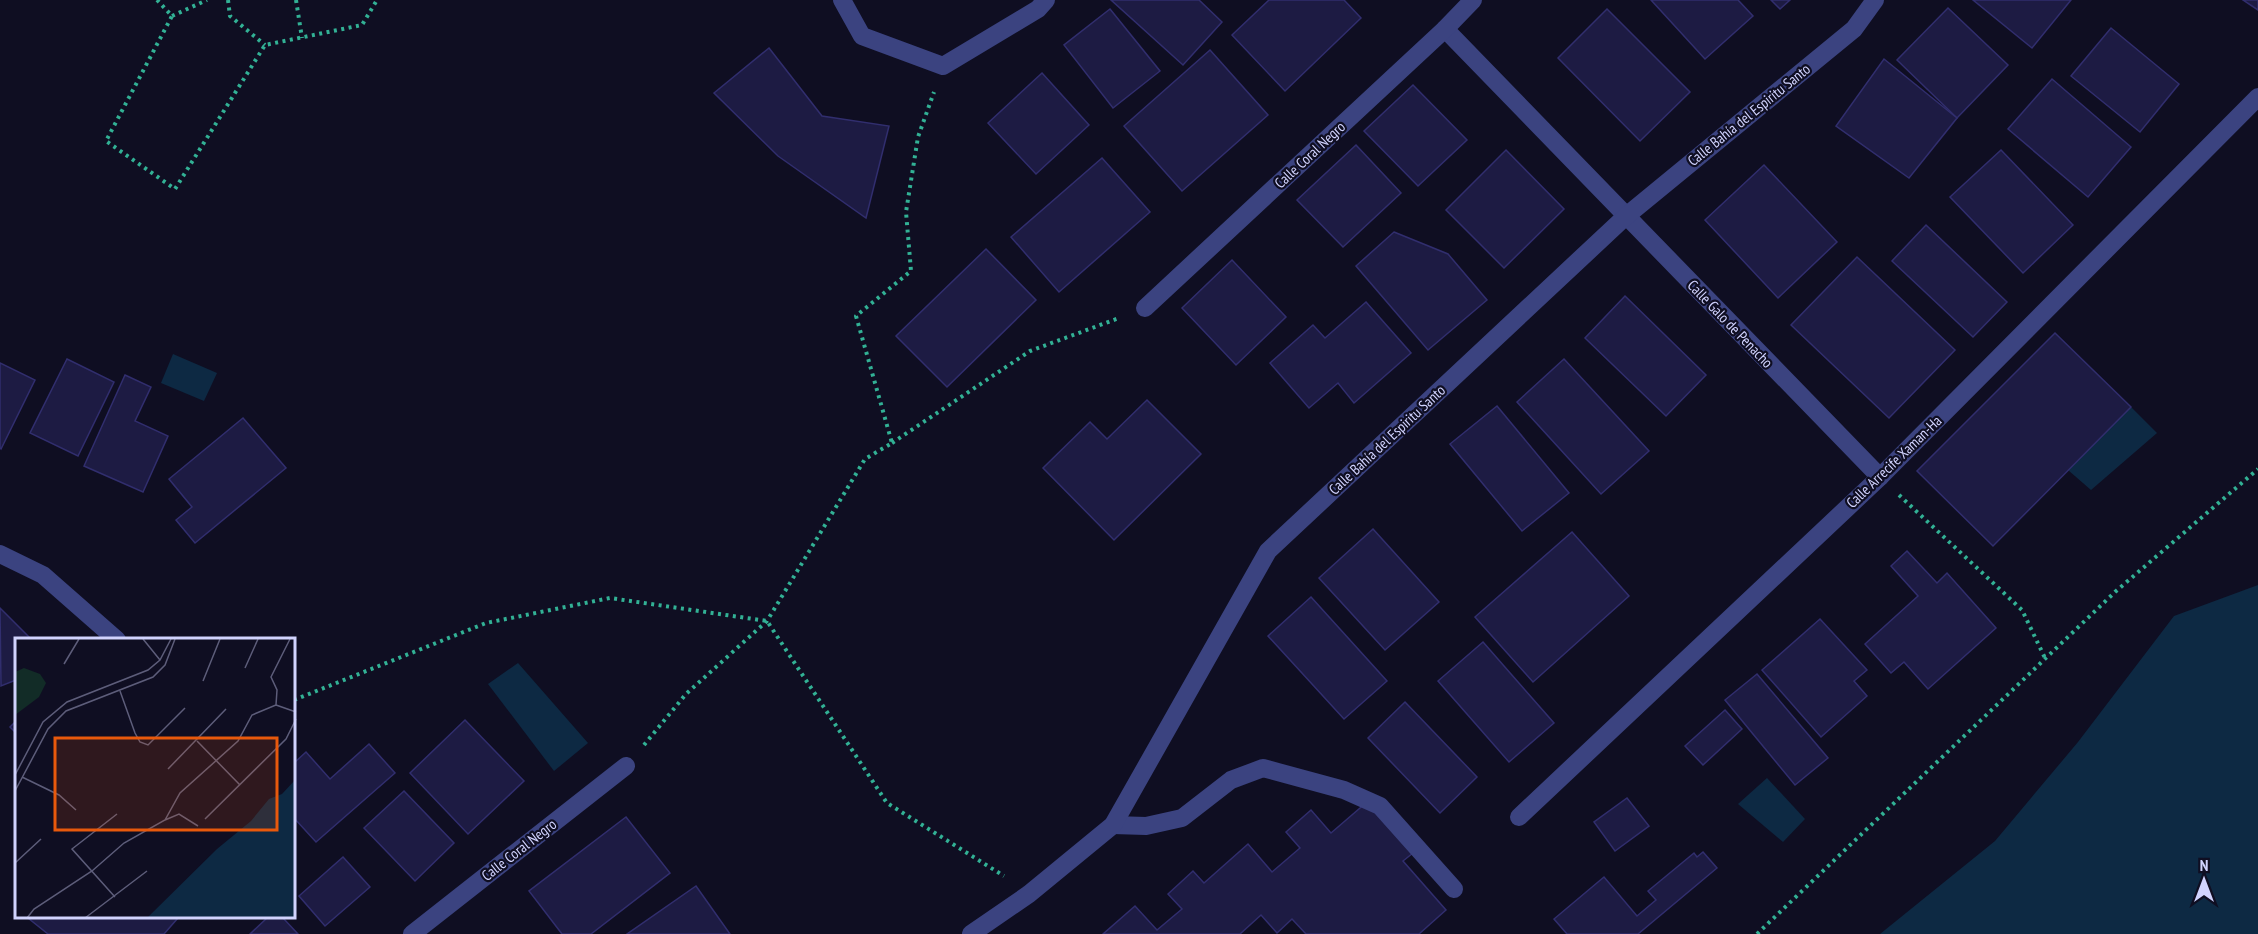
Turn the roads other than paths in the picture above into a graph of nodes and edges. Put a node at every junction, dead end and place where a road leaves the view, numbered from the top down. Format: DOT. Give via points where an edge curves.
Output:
graph roads {
  1 [pos="842,0"];
  2 [pos="1046,0"];
  3 [pos="1473,0"];
  4 [pos="1875,0"];
  5 [pos="1445,29"];
  6 [pos="2258,97"];
  7 [pos="1625,217"];
  8 [pos="1145,308"];
  9 [pos="1880,477"];
  10 [pos="0,554"];
  11 [pos="115,638"];
  12 [pos="626,766"];
  13 [pos="1519,817"];
  14 [pos="1113,825"];
  15 [pos="1454,888"];
  16 [pos="412,934"];
  17 [pos="971,934"];
  1 -- 2 [label="street" via="862,36 943,66 1038,9"];
  3 -- 5 [label="street, Calle Coral Negro"];
  4 -- 7 [label="street, Calle Bahía del Espiritu Santo" via="1854,29"];
  5 -- 7 [label="street, Calle Galo de Penacho"];
  5 -- 8 [label="street, Calle Coral Negro"];
  6 -- 9 [label="street, Calle Arrecife Xaman-Ha"];
  7 -- 9 [label="street, Calle Galo de Penacho"];
  7 -- 14 [label="street, Calle Bahía del Espiritu Santo" via="1268,551"];
  9 -- 13 [label="street, Calle Arrecife Xaman-Ha"];
  10 -- 11 [label="street" via="44,575"];
  12 -- 16 [label="street, Calle Coral Negro"];
  14 -- 15 [label="street" via="1146,826 1182,818 1231,780 1263,768 1344,790 1380,806"];
  14 -- 17 [label="street, Calle Bahía del Espiritu Santo" via="1029,894"];
}
